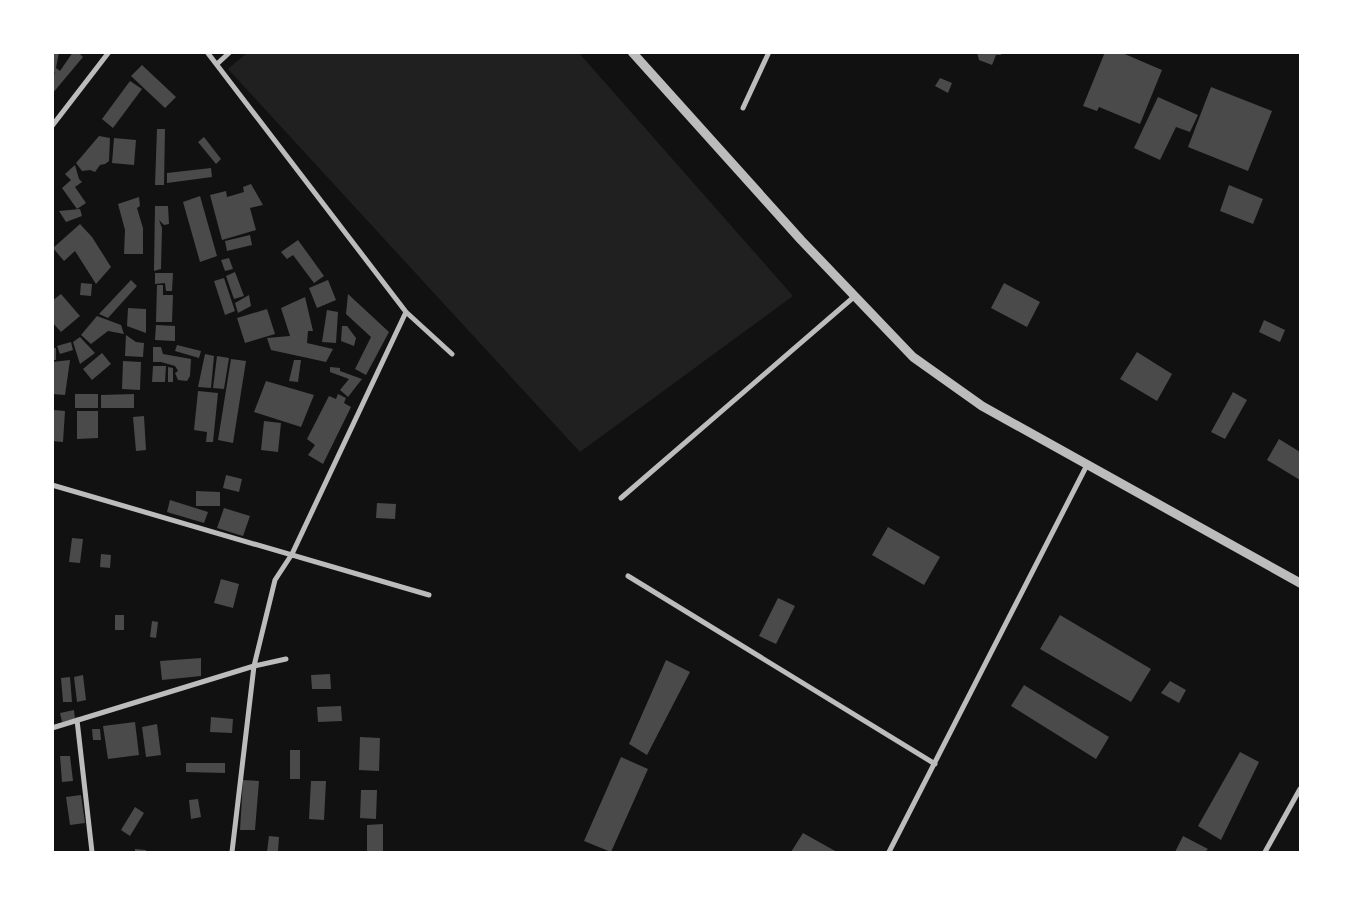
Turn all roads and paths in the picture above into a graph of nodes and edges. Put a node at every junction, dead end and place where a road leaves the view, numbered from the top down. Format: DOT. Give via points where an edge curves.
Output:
graph roads {
  1 [pos="109,52"];
  2 [pos="207,52"];
  3 [pos="230,52"];
  4 [pos="632,52"];
  5 [pos="769,52"];
  6 [pos="217,64"];
  7 [pos="743,108"];
  8 [pos="52,126"];
  9 [pos="855,296"];
  10 [pos="406,312"];
  11 [pos="452,354"];
  12 [pos="1087,465"];
  13 [pos="52,486"];
  14 [pos="620,498"];
  15 [pos="292,554"];
  16 [pos="628,576"];
  17 [pos="1300,584"];
  18 [pos="429,595"];
  19 [pos="286,659"];
  20 [pos="254,666"];
  21 [pos="77,720"];
  22 [pos="52,728"];
  23 [pos="935,764"];
  24 [pos="1300,789"];
  25 [pos="92,852"];
  26 [pos="232,852"];
  27 [pos="890,852"];
  28 [pos="1265,852"];
  1 -- 8 [label="street"];
  2 -- 6 [label="street"];
  3 -- 6 [label="street"];
  4 -- 9 [label="street"];
  5 -- 7 [label="street"];
  6 -- 10 [label="street"];
  9 -- 12 [label="street" via="913,357 982,406"];
  9 -- 14 [label="street"];
  10 -- 11 [label="street"];
  10 -- 15 [label="street"];
  12 -- 17 [label="street"];
  12 -- 23 [label="street"];
  13 -- 15 [label="street"];
  15 -- 18 [label="street"];
  15 -- 20 [label="street" via="275,580"];
  16 -- 23 [label="street"];
  19 -- 20 [label="street"];
  20 -- 21 [label="street"];
  20 -- 26 [label="street"];
  21 -- 22 [label="street"];
  21 -- 25 [label="street"];
  23 -- 27 [label="street"];
  24 -- 28 [label="street"];
}
